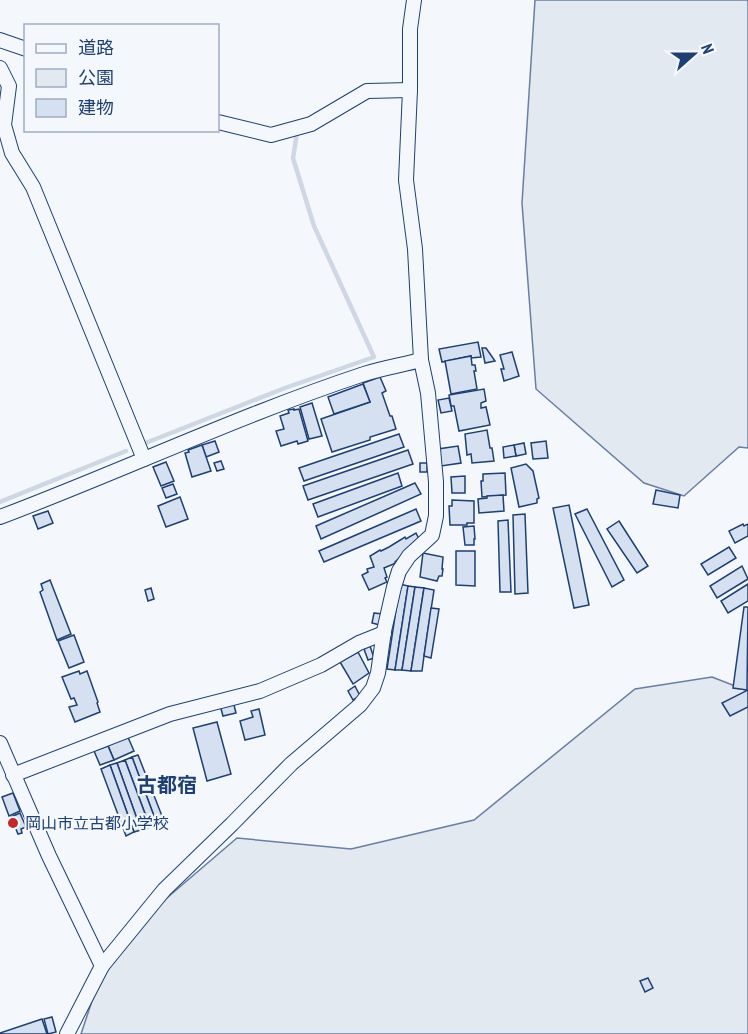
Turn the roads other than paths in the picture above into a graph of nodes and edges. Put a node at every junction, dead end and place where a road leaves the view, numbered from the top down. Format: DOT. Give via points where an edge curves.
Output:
graph roads {
  1 [pos="414,0"];
  2 [pos="0,40"];
  3 [pos="24,48"];
  4 [pos="0,68"];
  5 [pos="410,90"];
  6 [pos="219,122"];
  7 [pos="422,360"];
  8 [pos="144,459"];
  9 [pos="0,517"];
  10 [pos="384,633"];
  11 [pos="0,743"];
  12 [pos="13,775"];
  13 [pos="102,966"];
  14 [pos="67,1034"];
  1 -- 5 [label="street"];
  2 -- 3 [label="street"];
  4 -- 8 [label="street" via="9,86 4,125 12,153 33,187"];
  5 -- 6 [label="street" via="367,91 311,124 271,135"];
  5 -- 7 [label="street" via="406,180"];
  7 -- 8 [label="street" via="334,385"];
  7 -- 10 [label="street" via="432,432 436,516 432,535 409,556 399,572"];
  8 -- 9 [label="street"];
  10 -- 12 [label="street" via="260,691 170,714"];
  10 -- 13 [label="street" via="378,674 360,705 291,764 164,890"];
  11 -- 12 [label="street"];
  12 -- 13 [label="street"];
  13 -- 14 [label="street"];
}
